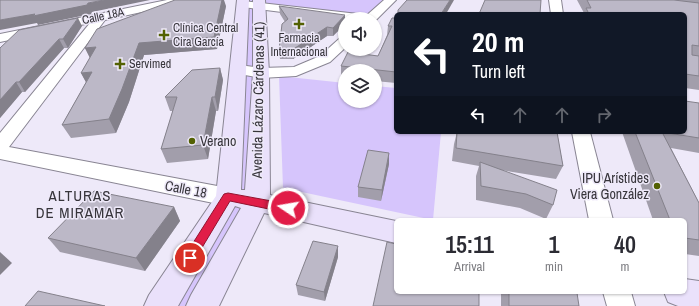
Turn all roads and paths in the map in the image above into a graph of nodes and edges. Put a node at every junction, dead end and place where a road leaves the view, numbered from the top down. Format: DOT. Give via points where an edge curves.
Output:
graph roads {
  1 [pos="183,0"];
  2 [pos="390,0"];
  3 [pos="555,0"];
  4 [pos="251,2"];
  5 [pos="380,12"];
  6 [pos="557,12"];
  7 [pos="338,15"];
  8 [pos="101,17"];
  9 [pos="0,38"];
  10 [pos="338,47"];
  11 [pos="239,70"];
  12 [pos="261,73"];
  13 [pos="581,134"];
  14 [pos="0,146"];
  15 [pos="0,152"];
  16 [pos="228,197"];
  17 [pos="257,202"];
  18 [pos="601,218"];
  19 [pos="394,232"];
  20 [pos="618,294"];
  21 [pos="687,294"];
  22 [pos="699,296"];
  23 [pos="160,306"];
  24 [pos="202,306"];
  25 [pos="621,306"];
  1 -- 8 [label="street, Calle 18A"];
  2 -- 5 [label="street"];
  3 -- 6 [label="street"];
  4 -- 7 [label="street"];
  4 -- 11 [label="main road, Avenida Lázaro Cárdenas (41)"];
  4 -- 12 [label="main road, Avenida Lázaro Cárdenas (41)"];
  8 -- 9 [label="street, Calle 18A"];
  8 -- 14 [label="street"];
  10 -- 12 [label="street" via="325,59 296,71"];
  11 -- 12 [label="street"];
  11 -- 16 [label="main road, Avenida Lázaro Cárdenas (41)"];
  12 -- 17 [label="main road, Avenida Lázaro Cárdenas (41)"];
  13 -- 18 [label="street"];
  15 -- 16 [label="street, Calle 18"];
  16 -- 17 [label="main road, Calle 18"];
  16 -- 23 [label="main road, Avenida Lázaro Cárdenas (41)"];
  17 -- 19 [label="main road, Calle 18"];
  17 -- 24 [label="main road, Avenida Lázaro Cárdenas (41)"];
  20 -- 25 [label="street"];
  21 -- 22 [label="main road"];
}
